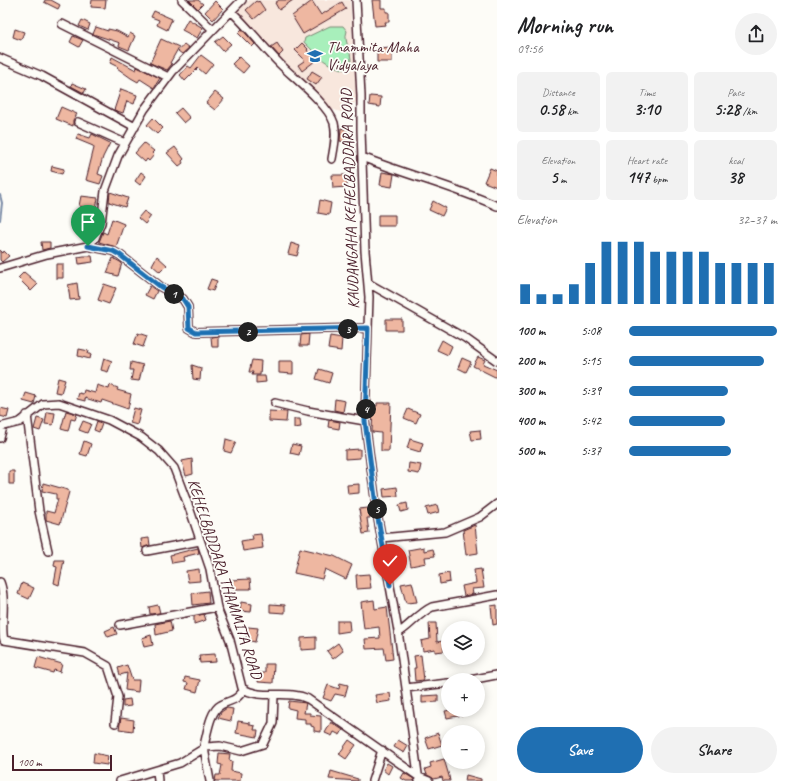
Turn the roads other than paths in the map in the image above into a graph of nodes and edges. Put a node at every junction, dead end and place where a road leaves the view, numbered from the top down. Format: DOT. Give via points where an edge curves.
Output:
graph roads {
  1 [pos="182,0"];
  2 [pos="242,0"];
  3 [pos="356,0"];
  4 [pos="232,12"];
  5 [pos="62,24"];
  6 [pos="212,30"];
  7 [pos="1,60"];
  8 [pos="168,77"];
  9 [pos="78,122"];
  10 [pos="134,127"];
  11 [pos="125,143"];
  12 [pos="362,157"];
  13 [pos="332,159"];
  14 [pos="497,206"];
  15 [pos="88,246"];
  16 [pos="0,268"];
  17 [pos="368,283"];
  18 [pos="368,328"];
  19 [pos="497,361"];
  20 [pos="275,403"];
  21 [pos="27,416"];
  22 [pos="365,421"];
  23 [pos="2,427"];
  24 [pos="0,438"];
  25 [pos="497,504"];
  26 [pos="382,538"];
  27 [pos="200,541"];
  28 [pos="48,551"];
  29 [pos="147,551"];
  30 [pos="0,582"];
  31 [pos="497,595"];
  32 [pos="217,607"];
  33 [pos="120,625"];
  34 [pos="398,633"];
  35 [pos="496,676"];
  36 [pos="485,678"];
  37 [pos="441,684"];
  38 [pos="406,688"];
  39 [pos="244,690"];
  40 [pos="274,695"];
  41 [pos="115,723"];
  42 [pos="204,748"];
  43 [pos="382,750"];
  44 [pos="157,770"];
  45 [pos="419,779"];
  46 [pos="120,781"];
  47 [pos="158,781"];
  48 [pos="210,781"];
  49 [pos="372,781"];
  50 [pos="429,781"];
  1 -- 6 [label="street"];
  2 -- 4 [label="street"];
  3 -- 12 [label="street, KAUDANGAHA KEHELBADDARA ROAD"];
  4 -- 6 [label="street"];
  4 -- 13 [label="street" via="334,121 336,134"];
  5 -- 8 [label="street"];
  6 -- 8 [label="street"];
  7 -- 10 [label="street" via="42,76"];
  8 -- 10 [label="street"];
  9 -- 11 [label="street"];
  10 -- 11 [label="street"];
  11 -- 15 [label="street" via="105,191 101,223 96,238"];
  12 -- 14 [label="street"];
  12 -- 17 [label="street, KAUDANGAHA KEHELBADDARA ROAD"];
  15 -- 16 [label="street"];
  15 -- 18 [label="street" via="113,251 161,287 183,299 188,307 189,328 196,332"];
  17 -- 18 [label="street, KAUDANGAHA KEHELBADDARA ROAD"];
  17 -- 19 [label="street" via="465,338"];
  18 -- 22 [label="street, KAUDANGAHA KEHELBADDARA ROAD"];
  20 -- 22 [label="street"];
  21 -- 23 [label="street, KEHELBADDARA THAMMITA ROAD" via="20,422"];
  21 -- 27 [label="street, KEHELBADDARA THAMMITA ROAD" via="42,404 59,403 104,418 141,437 160,451 174,468"];
  21 -- 28 [label="street" via="39,510"];
  22 -- 26 [label="street, KAUDANGAHA KEHELBADDARA ROAD"];
  23 -- 24 [label="street"];
  25 -- 26 [label="street" via="480,517 445,532"];
  26 -- 34 [label="street, KAUDANGAHA KEHELBADDARA ROAD"];
  27 -- 29 [label="street"];
  27 -- 32 [label="street, KEHELBADDARA THAMMITA ROAD" via="210,569"];
  30 -- 41 [label="street" via="4,597 0,634 4,640 85,653 108,666 118,697"];
  31 -- 34 [label="street" via="432,607"];
  32 -- 33 [label="street"];
  32 -- 39 [label="street, KEHELBADDARA THAMMITA ROAD" via="230,640"];
  34 -- 38 [label="street, KAUDANGAHA KEHELBADDARA ROAD"];
  35 -- 36 [label="street"];
  37 -- 38 [label="street"];
  38 -- 45 [label="street, KAUDANGAHA KEHELBADDARA ROAD"];
  39 -- 40 [label="street, KEHELBADDARA THAMMITA ROAD"];
  39 -- 42 [label="street" via="236,700 220,705 212,714"];
  40 -- 42 [label="street" via="273,723 263,744 241,751 220,746"];
  40 -- 43 [label="street, KEHELBADDARA THAMMITA ROAD" via="302,696 308,699"];
  42 -- 44 [label="street" via="180,763"];
  42 -- 48 [label="street"];
  43 -- 45 [label="street, KEHELBADDARA THAMMITA ROAD"];
  43 -- 49 [label="street"];
  44 -- 46 [label="street"];
  44 -- 47 [label="street"];
  45 -- 50 [label="street, KEHELBADDARA THAMMITA ROAD"];
}
